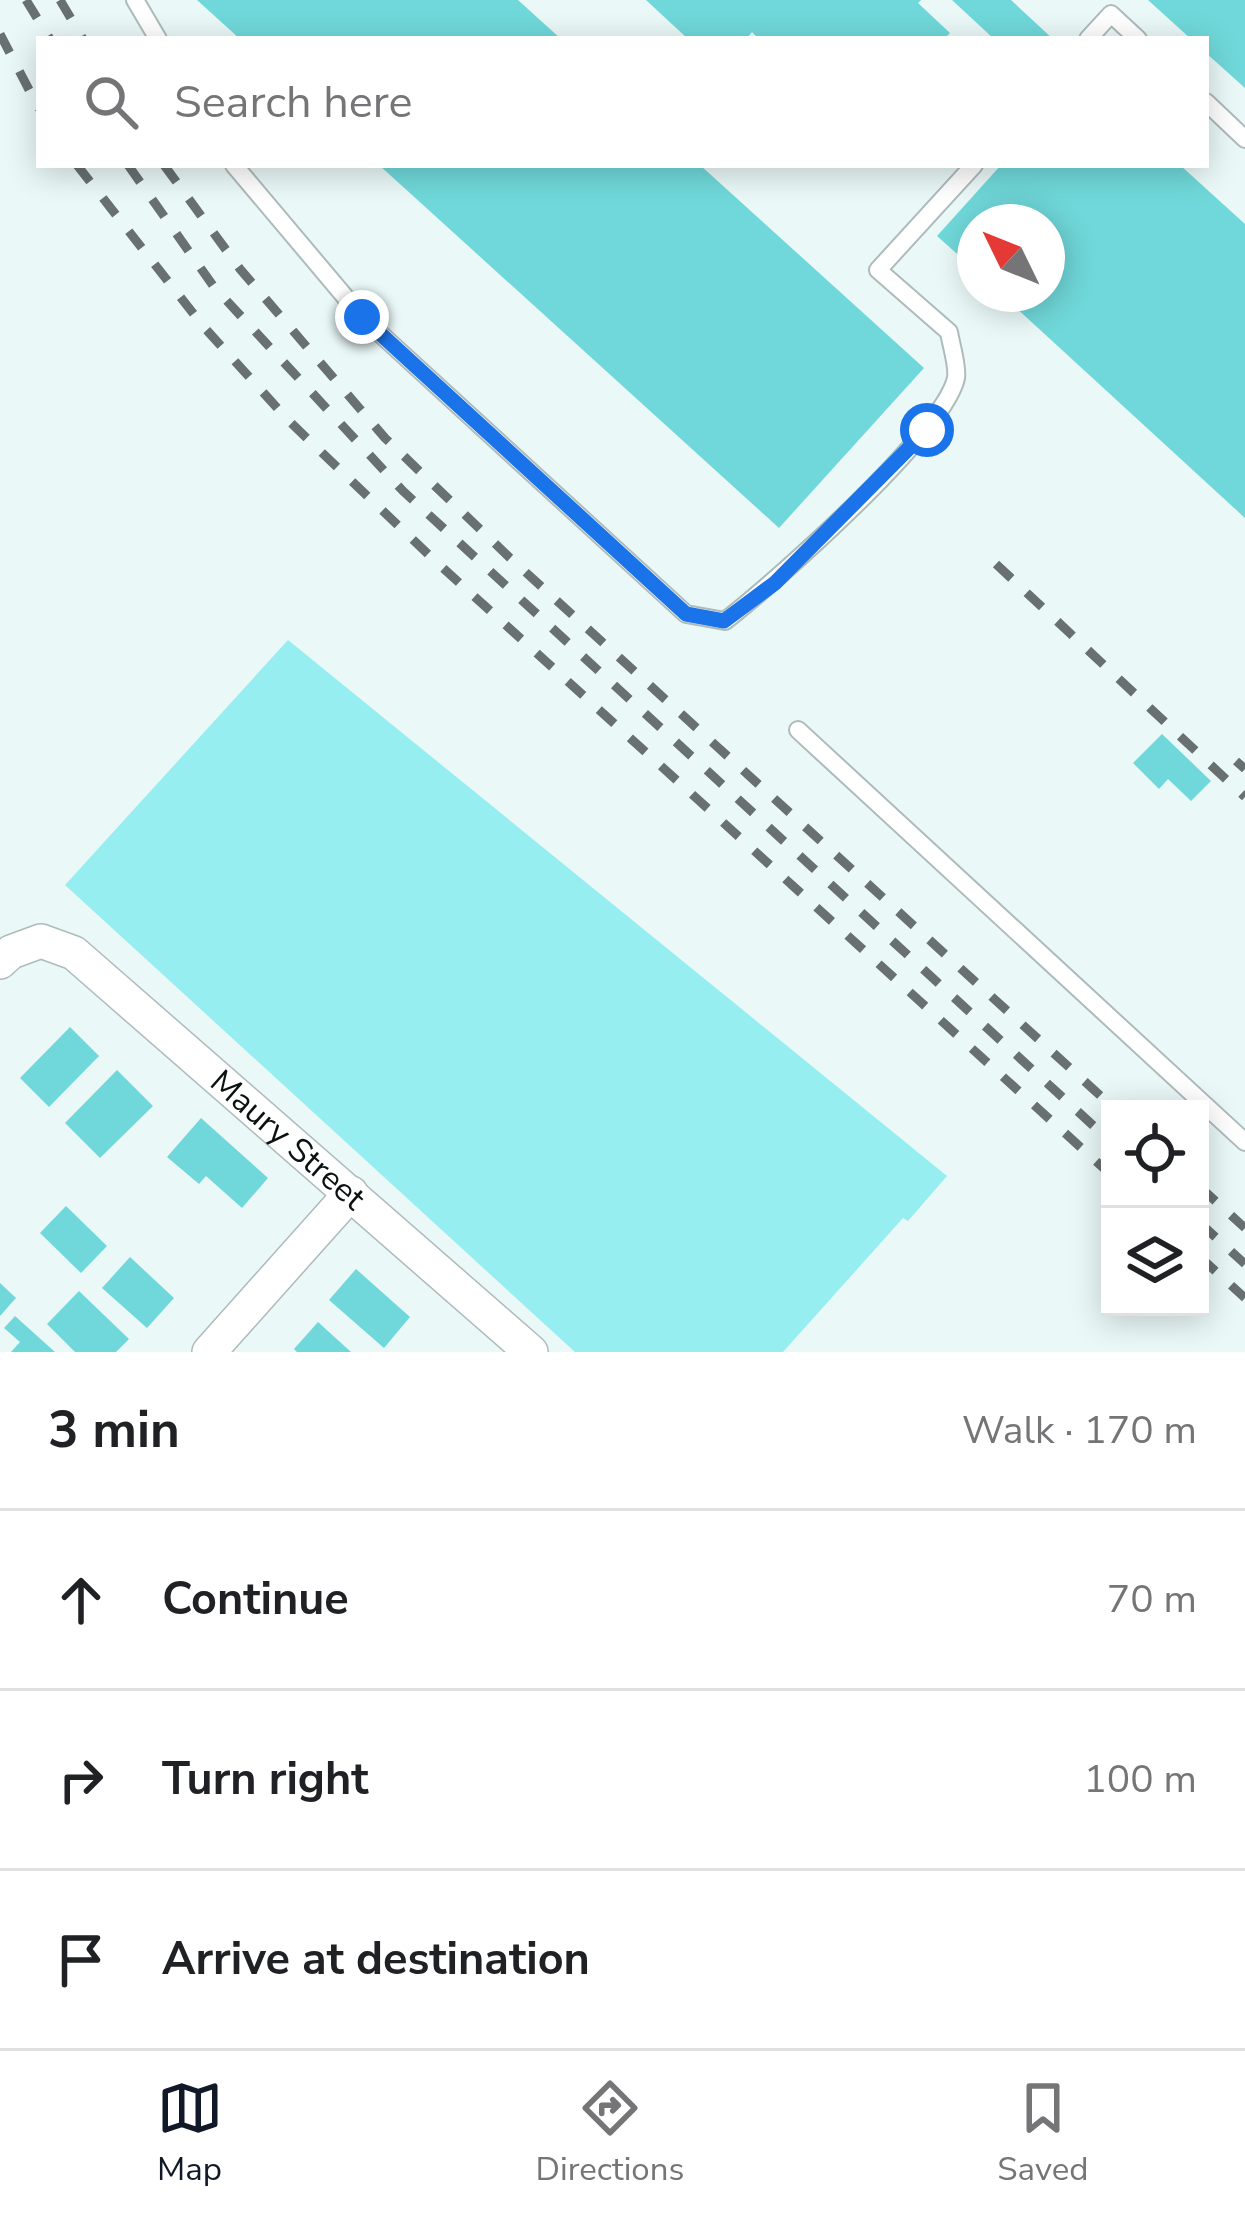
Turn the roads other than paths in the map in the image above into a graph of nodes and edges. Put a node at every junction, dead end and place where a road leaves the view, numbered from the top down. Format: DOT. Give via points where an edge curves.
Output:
graph roads {
  1 [pos="135,0"];
  2 [pos="1105,7"];
  3 [pos="156,36"];
  4 [pos="1090,36"];
  5 [pos="1135,36"];
  6 [pos="1209,105"];
  7 [pos="1245,139"];
  8 [pos="237,168"];
  9 [pos="971,168"];
  10 [pos="798,730"];
  11 [pos="0,962"];
  12 [pos="1245,1142"];
  13 [pos="351,1193"];
  14 [pos="209,1352"];
  15 [pos="531,1352"];
  1 -- 3 [label="lane"];
  2 -- 4 [label="lane"];
  2 -- 5 [label="lane"];
  6 -- 7 [label="lane"];
  8 -- 9 [label="lane" via="362,317 686,614 724,621 775,583 927,430 956,377 950,332 878,270"];
  10 -- 12 [label="lane"];
  11 -- 13 [label="street, Maury Street" via="40,941 74,953"];
  13 -- 14 [label="street"];
  13 -- 15 [label="street, Maury Street"];
}
